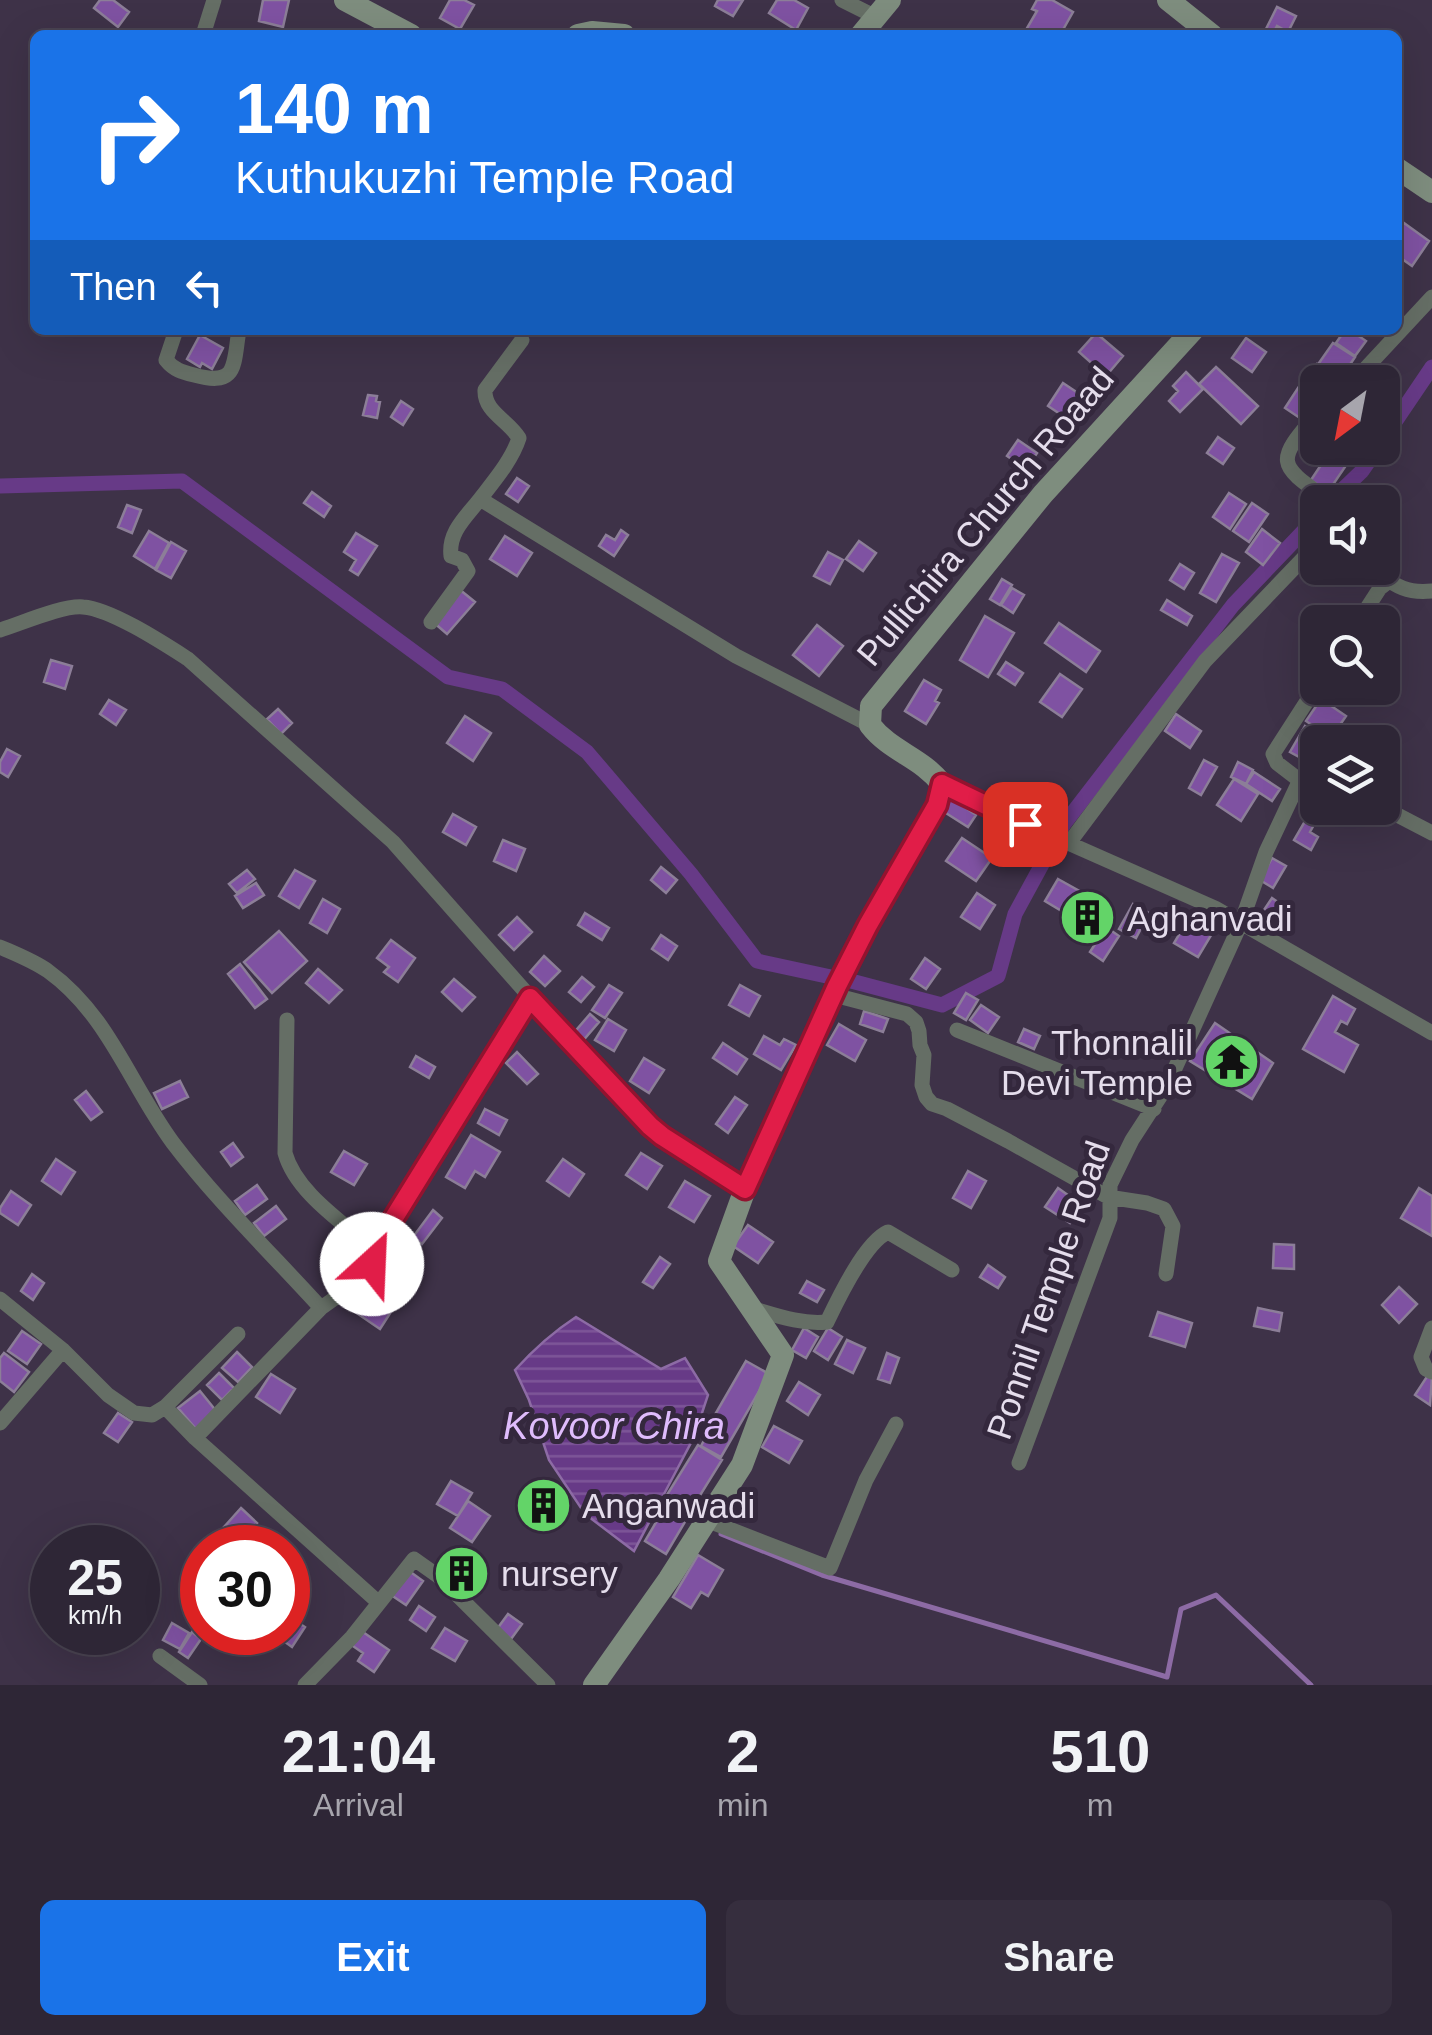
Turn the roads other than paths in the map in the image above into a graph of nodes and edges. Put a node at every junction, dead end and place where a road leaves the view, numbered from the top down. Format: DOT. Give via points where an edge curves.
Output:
graph roads {
  1 [pos="214,0"];
  2 [pos="345,0"];
  3 [pos="842,0"];
  4 [pos="1168,0"];
  5 [pos="876,18"];
  6 [pos="205,30"];
  7 [pos="402,30"];
  8 [pos="1206,30"];
  9 [pos="1402,173"];
  10 [pos="1432,192"];
  11 [pos="1432,297"];
  12 [pos="1402,329"];
  13 [pos="174,335"];
  14 [pos="238,335"];
  15 [pos="1188,335"];
  16 [pos="1396,335"];
  17 [pos="522,340"];
  18 [pos="1368,365"];
  19 [pos="1300,435"];
  20 [pos="1307,485"];
  21 [pos="480,500"];
  22 [pos="1300,562"];
  23 [pos="1384,585"];
  24 [pos="1394,585"];
  25 [pos="1432,591"];
  26 [pos="1369,605"];
  27 [pos="431,622"];
  28 [pos="0,630"];
  29 [pos="1304,705"];
  30 [pos="870,725"];
  31 [pos="1300,778"];
  32 [pos="942,784"];
  33 [pos="1300,792"];
  34 [pos="1400,816"];
  35 [pos="1432,833"];
  36 [pos="1069,844"];
  37 [pos="1241,923"];
  38 [pos="0,947"];
  39 [pos="834,994"];
  40 [pos="530,998"];
  41 [pos="287,1020"];
  42 [pos="957,1030"];
  43 [pos="1432,1033"];
  44 [pos="1154,1109"];
  45 [pos="745,1189"];
  46 [pos="1108,1197"];
  47 [pos="374,1250"];
  48 [pos="952,1270"];
  49 [pos="1166,1274"];
  50 [pos="0,1299"];
  51 [pos="322,1308"];
  52 [pos="751,1308"];
  53 [pos="1432,1328"];
  54 [pos="238,1334"];
  55 [pos="63,1350"];
  56 [pos="1429,1370"];
  57 [pos="165,1407"];
  58 [pos="0,1424"];
  59 [pos="896,1424"];
  60 [pos="194,1438"];
  61 [pos="1019,1463"];
  62 [pos="706,1520"];
  63 [pos="378,1602"];
  64 [pos="160,1656"];
  65 [pos="200,1685"];
  66 [pos="306,1685"];
  67 [pos="548,1685"];
  68 [pos="594,1685"];
  1 -- 6 [label="street"];
  2 -- 7 [label="main road"];
  3 -- 5 [label="street"];
  4 -- 8 [label="main road"];
  9 -- 10 [label="main road"];
  11 -- 12 [label="street"];
  13 -- 14 [label="street" via="166,360 174,369 215,381 231,371"];
  15 -- 30 [label="main road, Pullichira Church Roaad" via="1042,494 871,706"];
  16 -- 18 [label="street"];
  17 -- 21 [label="street" via="484,390 489,408 518,438"];
  19 -- 20 [label="street" via="1286,466"];
  21 -- 27 [label="street" via="449,543 451,556 468,571"];
  21 -- 30 [label="street" via="736,656"];
  22 -- 36 [label="street" via="1205,661"];
  23 -- 26 [label="street"];
  24 -- 25 [label="street"];
  28 -- 40 [label="street" via="83,606 151,634 188,659 393,842"];
  29 -- 31 [label="street" via="1273,754"];
  30 -- 32 [label="main road, Pullichira Church Roaad"];
  32 -- 36 [label="street"];
  32 -- 39 [label="main road" via="937,805"];
  33 -- 37 [label="street, Ponnil Temple Road" via="1266,852"];
  34 -- 35 [label="street"];
  36 -- 37 [label="street"];
  37 -- 43 [label="street"];
  37 -- 44 [label="street, Ponnil Temple Road"];
  38 -- 51 [label="street" via="74,992 171,1140"];
  39 -- 45 [label="main road"];
  39 -- 46 [label="street" via="916,1022 922,1085 932,1104"];
  40 -- 45 [label="street" via="650,1126"];
  40 -- 47 [label="street"];
  41 -- 47 [label="street" via="289,1168"];
  42 -- 44 [label="street"];
  44 -- 46 [label="street, Ponnil Temple Road" via="1132,1140"];
  45 -- 52 [label="main road" via="719,1260"];
  46 -- 49 [label="street" via="1164,1209 1173,1226"];
  46 -- 61 [label="street, Ponnil Temple Road" via="1110,1218"];
  47 -- 51 [label="street" via="359,1282"];
  48 -- 52 [label="street" via="888,1232 869,1246 827,1322"];
  50 -- 55 [label="street"];
  51 -- 60 [label="street"];
  52 -- 62 [label="main road" via="782,1355 742,1465"];
  53 -- 56 [label="street" via="1422,1356"];
  54 -- 57 [label="street"];
  55 -- 57 [label="street" via="134,1413 152,1415"];
  55 -- 58 [label="street"];
  57 -- 60 [label="street"];
  59 -- 62 [label="street" via="830,1568"];
  60 -- 63 [label="street"];
  62 -- 68 [label="main road"];
  63 -- 66 [label="street"];
  63 -- 67 [label="street" via="414,1559"];
  64 -- 65 [label="street"];
}
